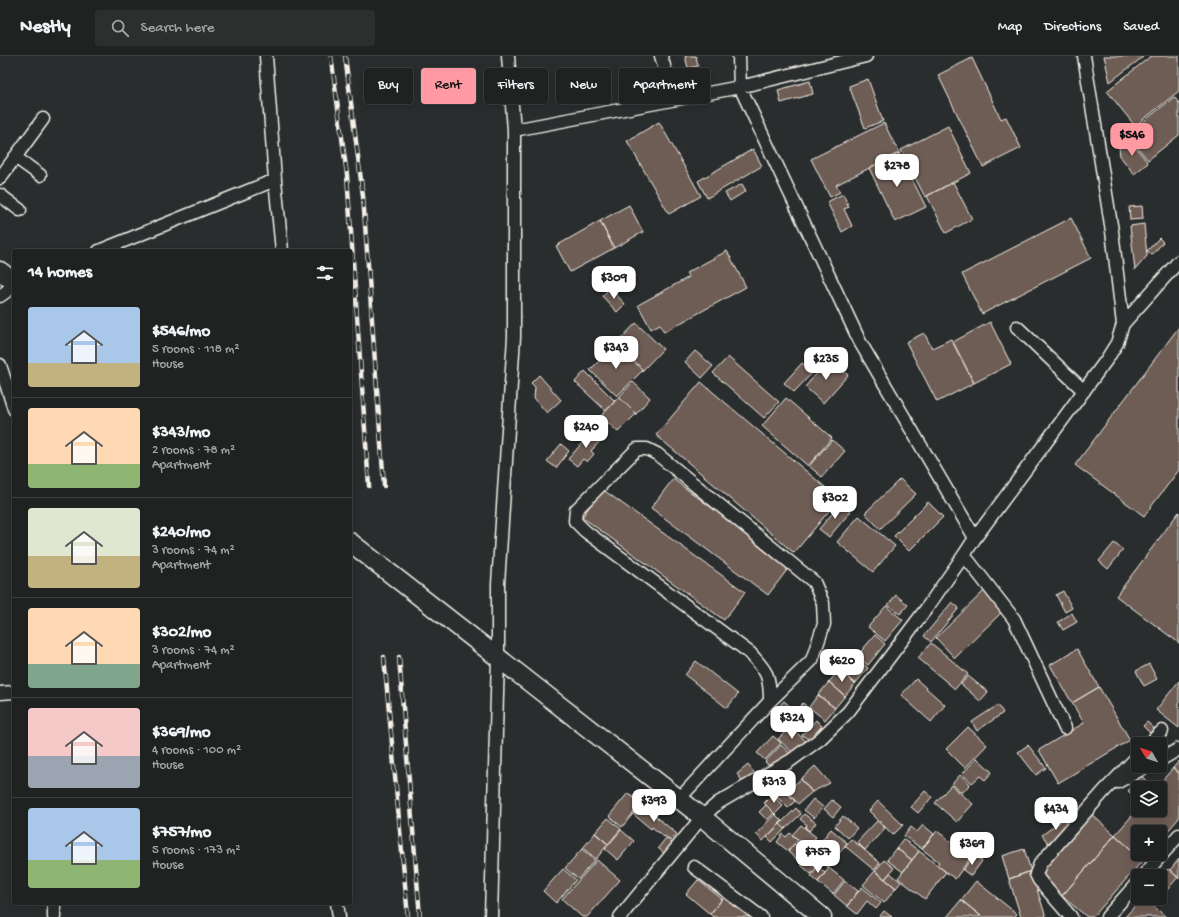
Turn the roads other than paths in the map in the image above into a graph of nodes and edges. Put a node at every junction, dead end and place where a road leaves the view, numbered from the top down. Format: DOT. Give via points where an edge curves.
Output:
graph roads {
  1 [pos="266,56"];
  2 [pos="508,56"];
  3 [pos="661,56"];
  4 [pos="739,56"];
  5 [pos="866,56"];
  6 [pos="1084,56"];
  7 [pos="665,68"];
  8 [pos="740,87"];
  9 [pos="710,92"];
  10 [pos="648,104"];
  11 [pos="43,119"];
  12 [pos="514,130"];
  13 [pos="15,157"];
  14 [pos="40,175"];
  15 [pos="0,178"];
  16 [pos="275,180"];
  17 [pos="0,195"];
  18 [pos="20,210"];
  19 [pos="104,249"];
  20 [pos="282,249"];
  21 [pos="1179,261"];
  22 [pos="0,271"];
  23 [pos="12,280"];
  24 [pos="12,287"];
  25 [pos="0,296"];
  26 [pos="1123,324"];
  27 [pos="1017,327"];
  28 [pos="0,366"];
  29 [pos="1084,391"];
  30 [pos="12,403"];
  31 [pos="975,538"];
  32 [pos="352,544"];
  33 [pos="964,555"];
  34 [pos="498,657"];
  35 [pos="12,692"];
  36 [pos="0,693"];
  37 [pos="770,700"];
  38 [pos="1065,728"];
  39 [pos="1162,731"];
  40 [pos="1156,737"];
  41 [pos="1179,749"];
  42 [pos="1167,756"];
  43 [pos="1131,763"];
  44 [pos="1135,773"];
  45 [pos="1105,790"];
  46 [pos="679,799"];
  47 [pos="702,817"];
  48 [pos="1179,835"];
  49 [pos="694,868"];
  50 [pos="1149,869"];
  51 [pos="1131,890"];
  52 [pos="54,905"];
  53 [pos="337,905"];
  54 [pos="54,917"];
  55 [pos="339,917"];
  56 [pos="491,917"];
  57 [pos="620,917"];
  58 [pos="761,917"];
  59 [pos="822,917"];
  60 [pos="1071,917"];
  61 [pos="1107,917"];
  1 -- 16 [label="street"];
  2 -- 12 [label="street"];
  3 -- 7 [label="street"];
  4 -- 8 [label="street"];
  5 -- 8 [label="street"];
  6 -- 26 [label="street" via="1112,231"];
  8 -- 9 [label="street"];
  8 -- 31 [label="street" via="860,342"];
  10 -- 12 [label="street"];
  11 -- 13 [label="street"];
  12 -- 34 [label="street" via="514,337 498,584"];
  13 -- 14 [label="street"];
  13 -- 15 [label="street"];
  16 -- 19 [label="street"];
  16 -- 20 [label="street"];
  17 -- 18 [label="street"];
  21 -- 26 [label="street"];
  22 -- 23 [label="highway"];
  24 -- 25 [label="street"];
  26 -- 29 [label="street" via="1117,343"];
  27 -- 29 [label="street"];
  28 -- 30 [label="street"];
  29 -- 31 [label="street"];
  31 -- 33 [label="street"];
  32 -- 34 [label="highway"];
  33 -- 38 [label="street" via="1014,619"];
  33 -- 47 [label="street" via="848,712 820,739 790,761 718,803"];
  34 -- 46 [label="highway"];
  34 -- 56 [label="street"];
  35 -- 36 [label="street"];
  37 -- 37 [label="street" via="770,682 763,668 750,653 575,521 576,510 637,449 647,449 657,454 814,582 823,603 824,624 812,660"];
  37 -- 46 [label="street"];
  39 -- 40 [label="street"];
  41 -- 42 [label="street"];
  43 -- 45 [label="street"];
  44 -- 45 [label="street"];
  45 -- 60 [label="street" via="1040,864 1036,874"];
  46 -- 47 [label="highway"];
  47 -- 57 [label="street"];
  47 -- 59 [label="highway"];
  48 -- 50 [label="street"];
  49 -- 58 [label="street"];
  51 -- 61 [label="street"];
  52 -- 54 [label="street"];
  53 -- 55 [label="street"];
}
